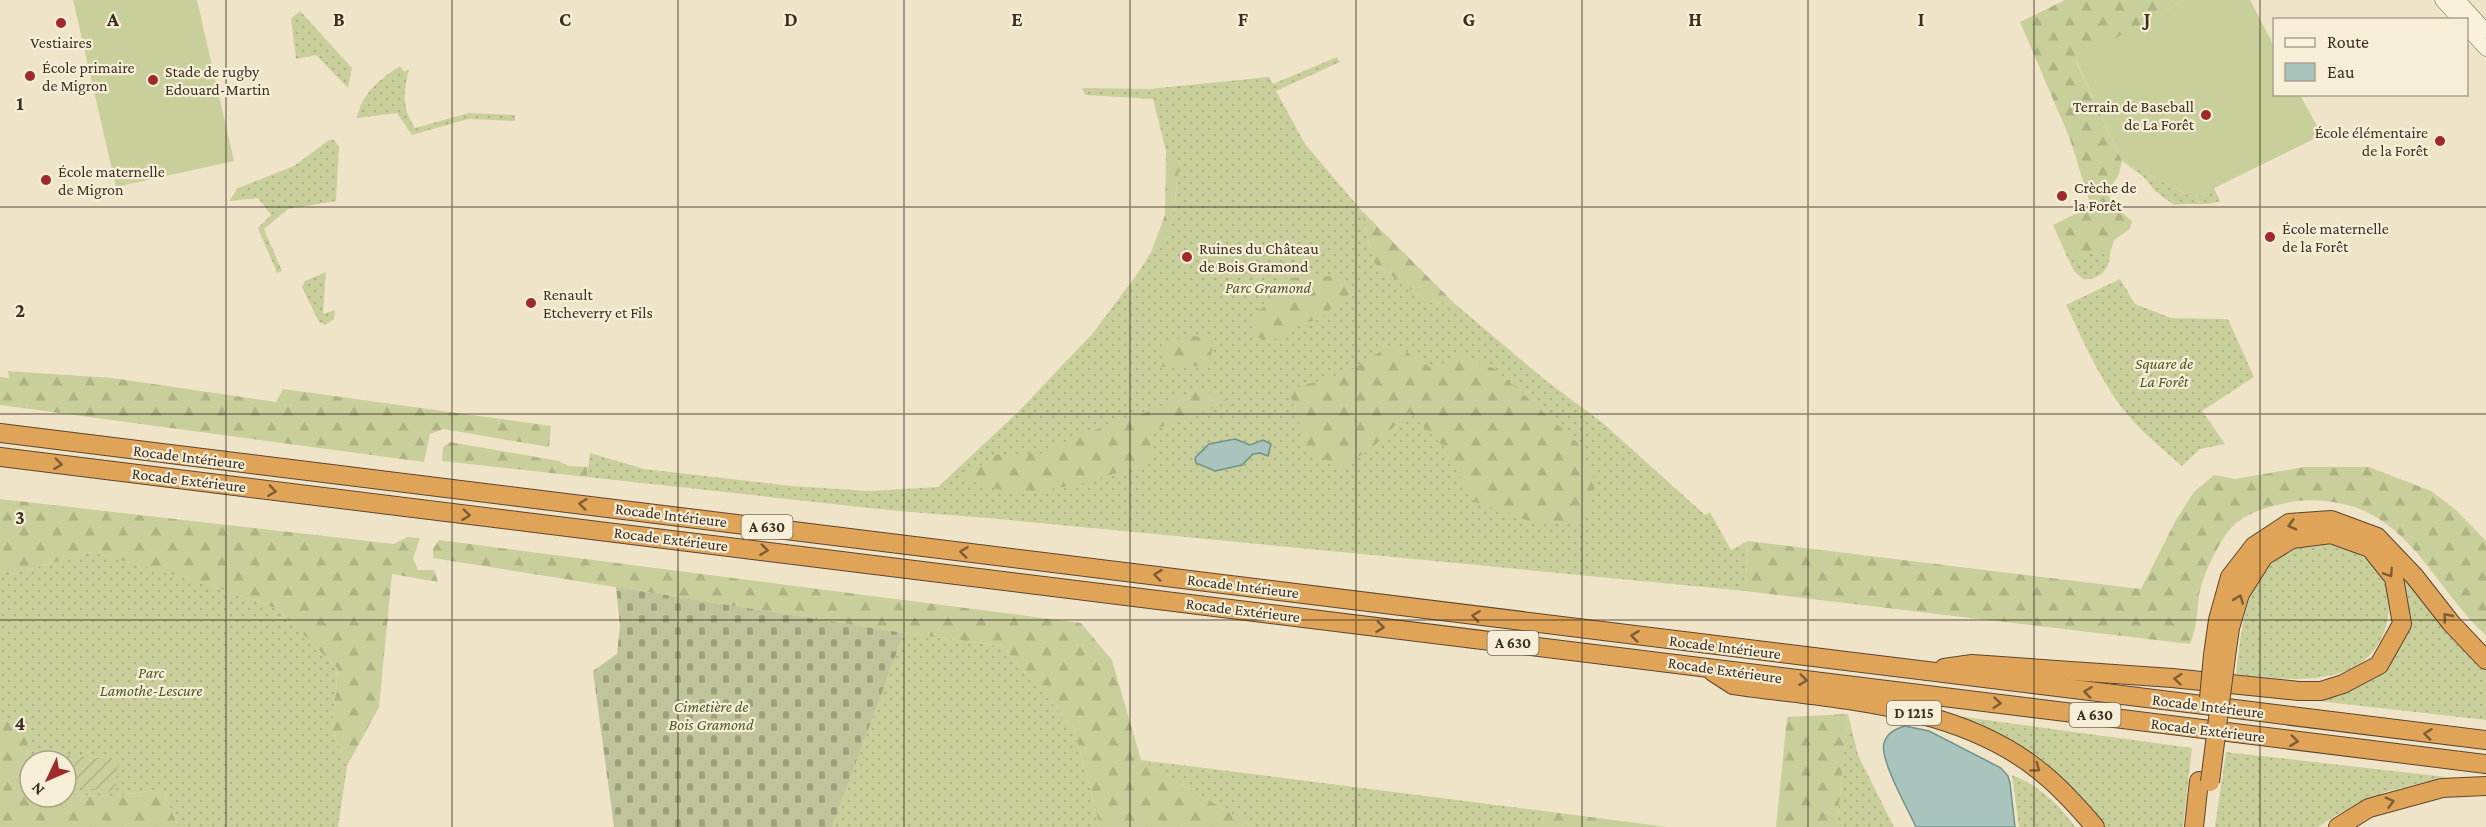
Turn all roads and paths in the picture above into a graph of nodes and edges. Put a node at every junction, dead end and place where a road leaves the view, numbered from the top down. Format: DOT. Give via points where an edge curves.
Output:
graph roads {
  1 [pos="2442,0"];
  2 [pos="2458,0"];
  3 [pos="2458,18"];
  4 [pos="2468,29"];
  5 [pos="2486,31"];
  6 [pos="2486,49"];
  7 [pos="0,434"];
  8 [pos="0,457"];
  9 [pos="2220,655"];
  10 [pos="2486,660"];
  11 [pos="1703,667"];
  12 [pos="1922,672"];
  13 [pos="2486,740"];
  14 [pos="2486,764"];
  15 [pos="2205,782"];
  16 [pos="2486,786"];
  17 [pos="2095,827"];
  18 [pos="2193,827"];
  19 [pos="2205,827"];
  20 [pos="2338,827"];
  1 -- 3 [label="main road"];
  2 -- 5 [label="main road"];
  4 -- 6 [label="main road"];
  12 -- 7 [label="highway, Rocade Intérieure / A 630, one-way"];
  8 -- 11 [label="highway, Rocade Extérieure / A 630, one-way"];
  10 -- 9 [label="highway, one-way" via="2377,537 2331,520 2289,523 2254,546 2230,577 2218,620"];
  9 -- 12 [label="highway, one-way" via="2240,594 2264,556 2292,539 2331,534 2370,548 2394,578 2402,624 2379,665 2321,691 1972,664"];
  9 -- 15 [label="highway, bridge"];
  11 -- 14 [label="highway, Rocade Extérieure / A 630, one-way"];
  11 -- 17 [label="highway, D 1215, one-way" via="1733,685 1923,715 1973,732 2040,771 2072,799"];
  13 -- 12 [label="highway, Rocade Intérieure / A 630, one-way"];
  15 -- 18 [label="highway"];
  15 -- 19 [label="highway"];
  20 -- 16 [label="highway, one-way" via="2369,808 2442,788"];
}
